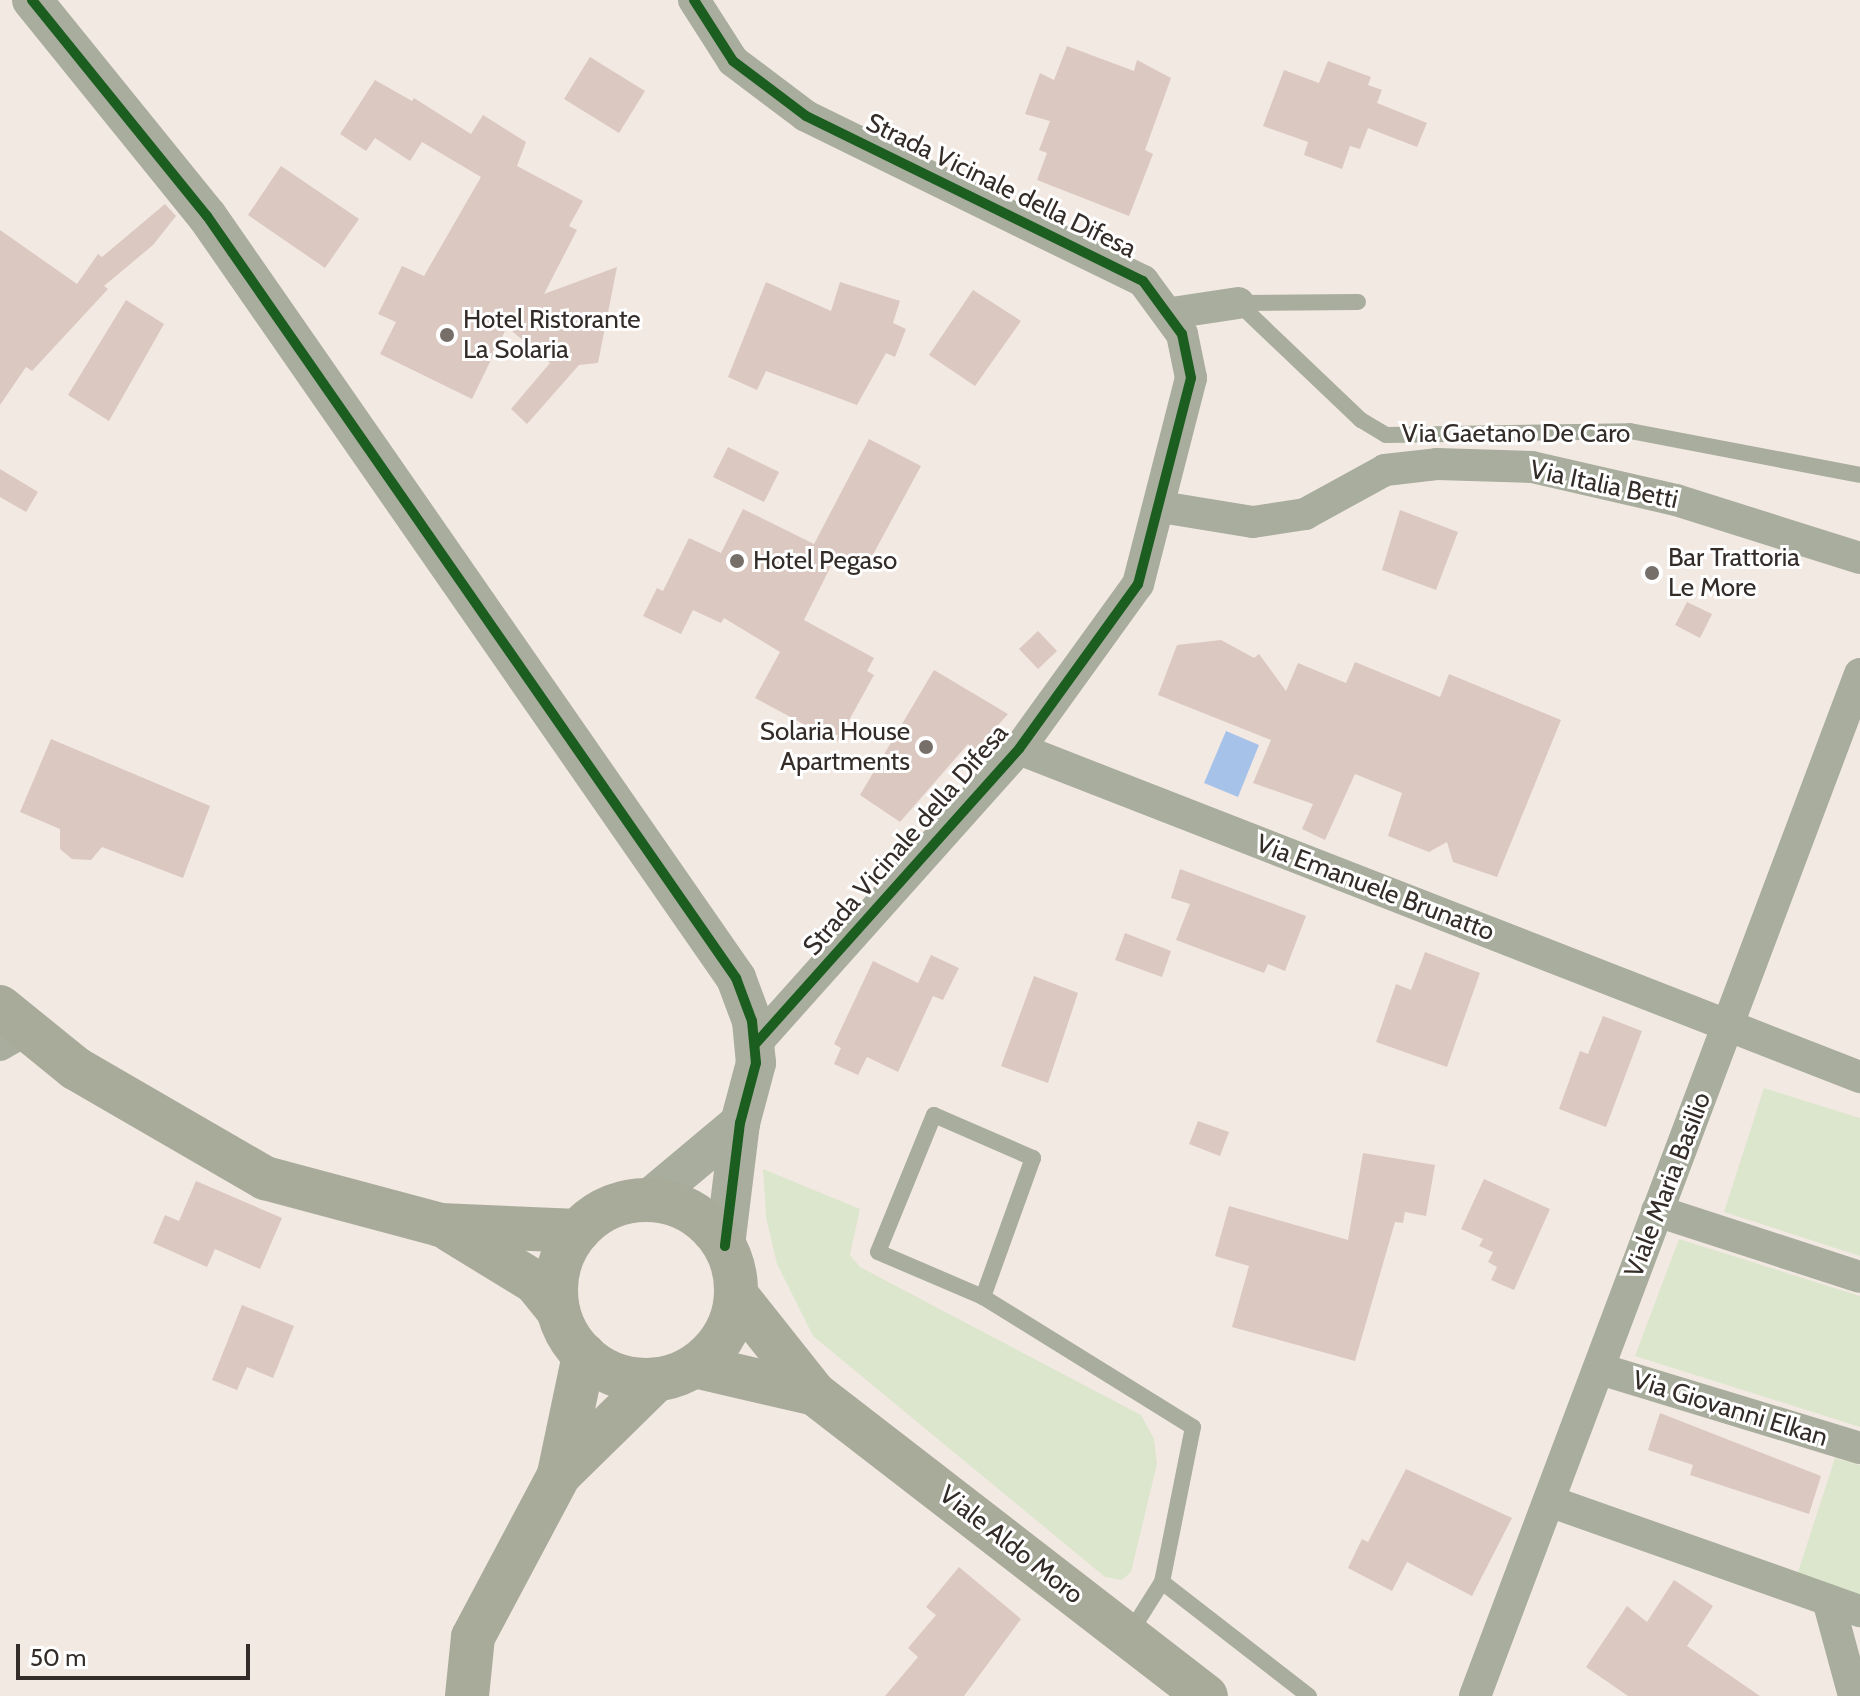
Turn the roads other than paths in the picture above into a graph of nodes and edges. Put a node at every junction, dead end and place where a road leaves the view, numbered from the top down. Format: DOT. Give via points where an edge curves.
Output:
graph roads {
  1 [pos="32,0"];
  2 [pos="694,0"];
  3 [pos="1358,302"];
  4 [pos="1238,303"];
  5 [pos="1172,313"];
  6 [pos="1860,475"];
  7 [pos="1161,507"];
  8 [pos="1860,558"];
  9 [pos="1860,674"];
  10 [pos="1019,749"];
  11 [pos="9,1027"];
  12 [pos="1730,1027"];
  13 [pos="756,1043"];
  14 [pos="1860,1077"];
  15 [pos="740,1123"];
  16 [pos="649,1199"];
  17 [pos="1657,1211"];
  18 [pos="440,1225"];
  19 [pos="578,1231"];
  20 [pos="725,1246"];
  21 [pos="1860,1277"];
  22 [pos="737,1296"];
  23 [pos="983,1297"];
  24 [pos="558,1310"];
  25 [pos="584,1355"];
  26 [pos="1600,1369"];
  27 [pos="676,1373"];
  28 [pos="815,1394"];
  29 [pos="1860,1448"];
  30 [pos="559,1475"];
  31 [pos="1549,1501"];
  32 [pos="1162,1582"];
  33 [pos="1828,1600"];
  34 [pos="1860,1611"];
  35 [pos="1128,1636"];
  36 [pos="467,1696"];
  37 [pos="1206,1696"];
  38 [pos="1309,1696"];
  39 [pos="1475,1696"];
  40 [pos="1854,1696"];
  1 -- 13 [label="street" via="207,216 675,886 736,978"];
  2 -- 5 [label="street, Strada Vicinale della Difesa" via="733,61 806,116 1125,270"];
  3 -- 4 [label="lane"];
  4 -- 5 [label="street"];
  4 -- 6 [label="lane, Via Gaetano De Caro" via="1361,420 1386,435 1630,431"];
  5 -- 7 [label="street, Strada Vicinale della Difesa" via="1191,378"];
  7 -- 8 [label="street, Via Italia Betti" via="1253,522 1305,514 1385,470 1437,464 1532,467 1676,500"];
  7 -- 10 [label="street, Strada Vicinale della Difesa" via="1138,584"];
  9 -- 12 [label="street, Viale Maria Basilio"];
  10 -- 12 [label="street, Via Emanuele Brunatto"];
  10 -- 13 [label="street, Strada Vicinale della Difesa"];
  11 -- 18 [label="main road" via="265,1178"];
  12 -- 14 [label="street, Via Emanuele Brunatto"];
  12 -- 17 [label="street, Viale Maria Basilio"];
  13 -- 15 [label="street"];
  15 -- 16 [label="street"];
  15 -- 20 [label="street"];
  16 -- 19 [label="main road" via="610,1208"];
  16 -- 20 [label="main road" via="679,1206 706,1222"];
  17 -- 21 [label="street"];
  17 -- 26 [label="street, Viale Maria Basilio"];
  18 -- 19 [label="main road"];
  18 -- 24 [label="main road" via="535,1282"];
  19 -- 24 [label="main road" via="559,1268"];
  20 -- 22 [label="main road"];
  22 -- 27 [label="main road" via="731,1323 716,1348"];
  22 -- 28 [label="main road, Viale Aldo Moro"];
  23 -- 23 [label="lane" via="1033,1158 934,1115 878,1252"];
  23 -- 32 [label="lane" via="1193,1427"];
  24 -- 25 [label="main road"];
  25 -- 27 [label="main road" via="630,1379"];
  25 -- 30 [label="main road"];
  26 -- 29 [label="street, Via Giovanni Elkan"];
  26 -- 31 [label="street, Viale Maria Basilio"];
  27 -- 28 [label="main road, Viale Aldo Moro"];
  27 -- 30 [label="main road"];
  28 -- 35 [label="main road, Viale Aldo Moro"];
  30 -- 36 [label="main road" via="473,1637"];
  31 -- 33 [label="street"];
  31 -- 39 [label="street, Viale Maria Basilio"];
  32 -- 35 [label="lane"];
  32 -- 38 [label="lane"];
  33 -- 34 [label="street"];
  33 -- 40 [label="street"];
  35 -- 37 [label="main road, Viale Aldo Moro"];
}
